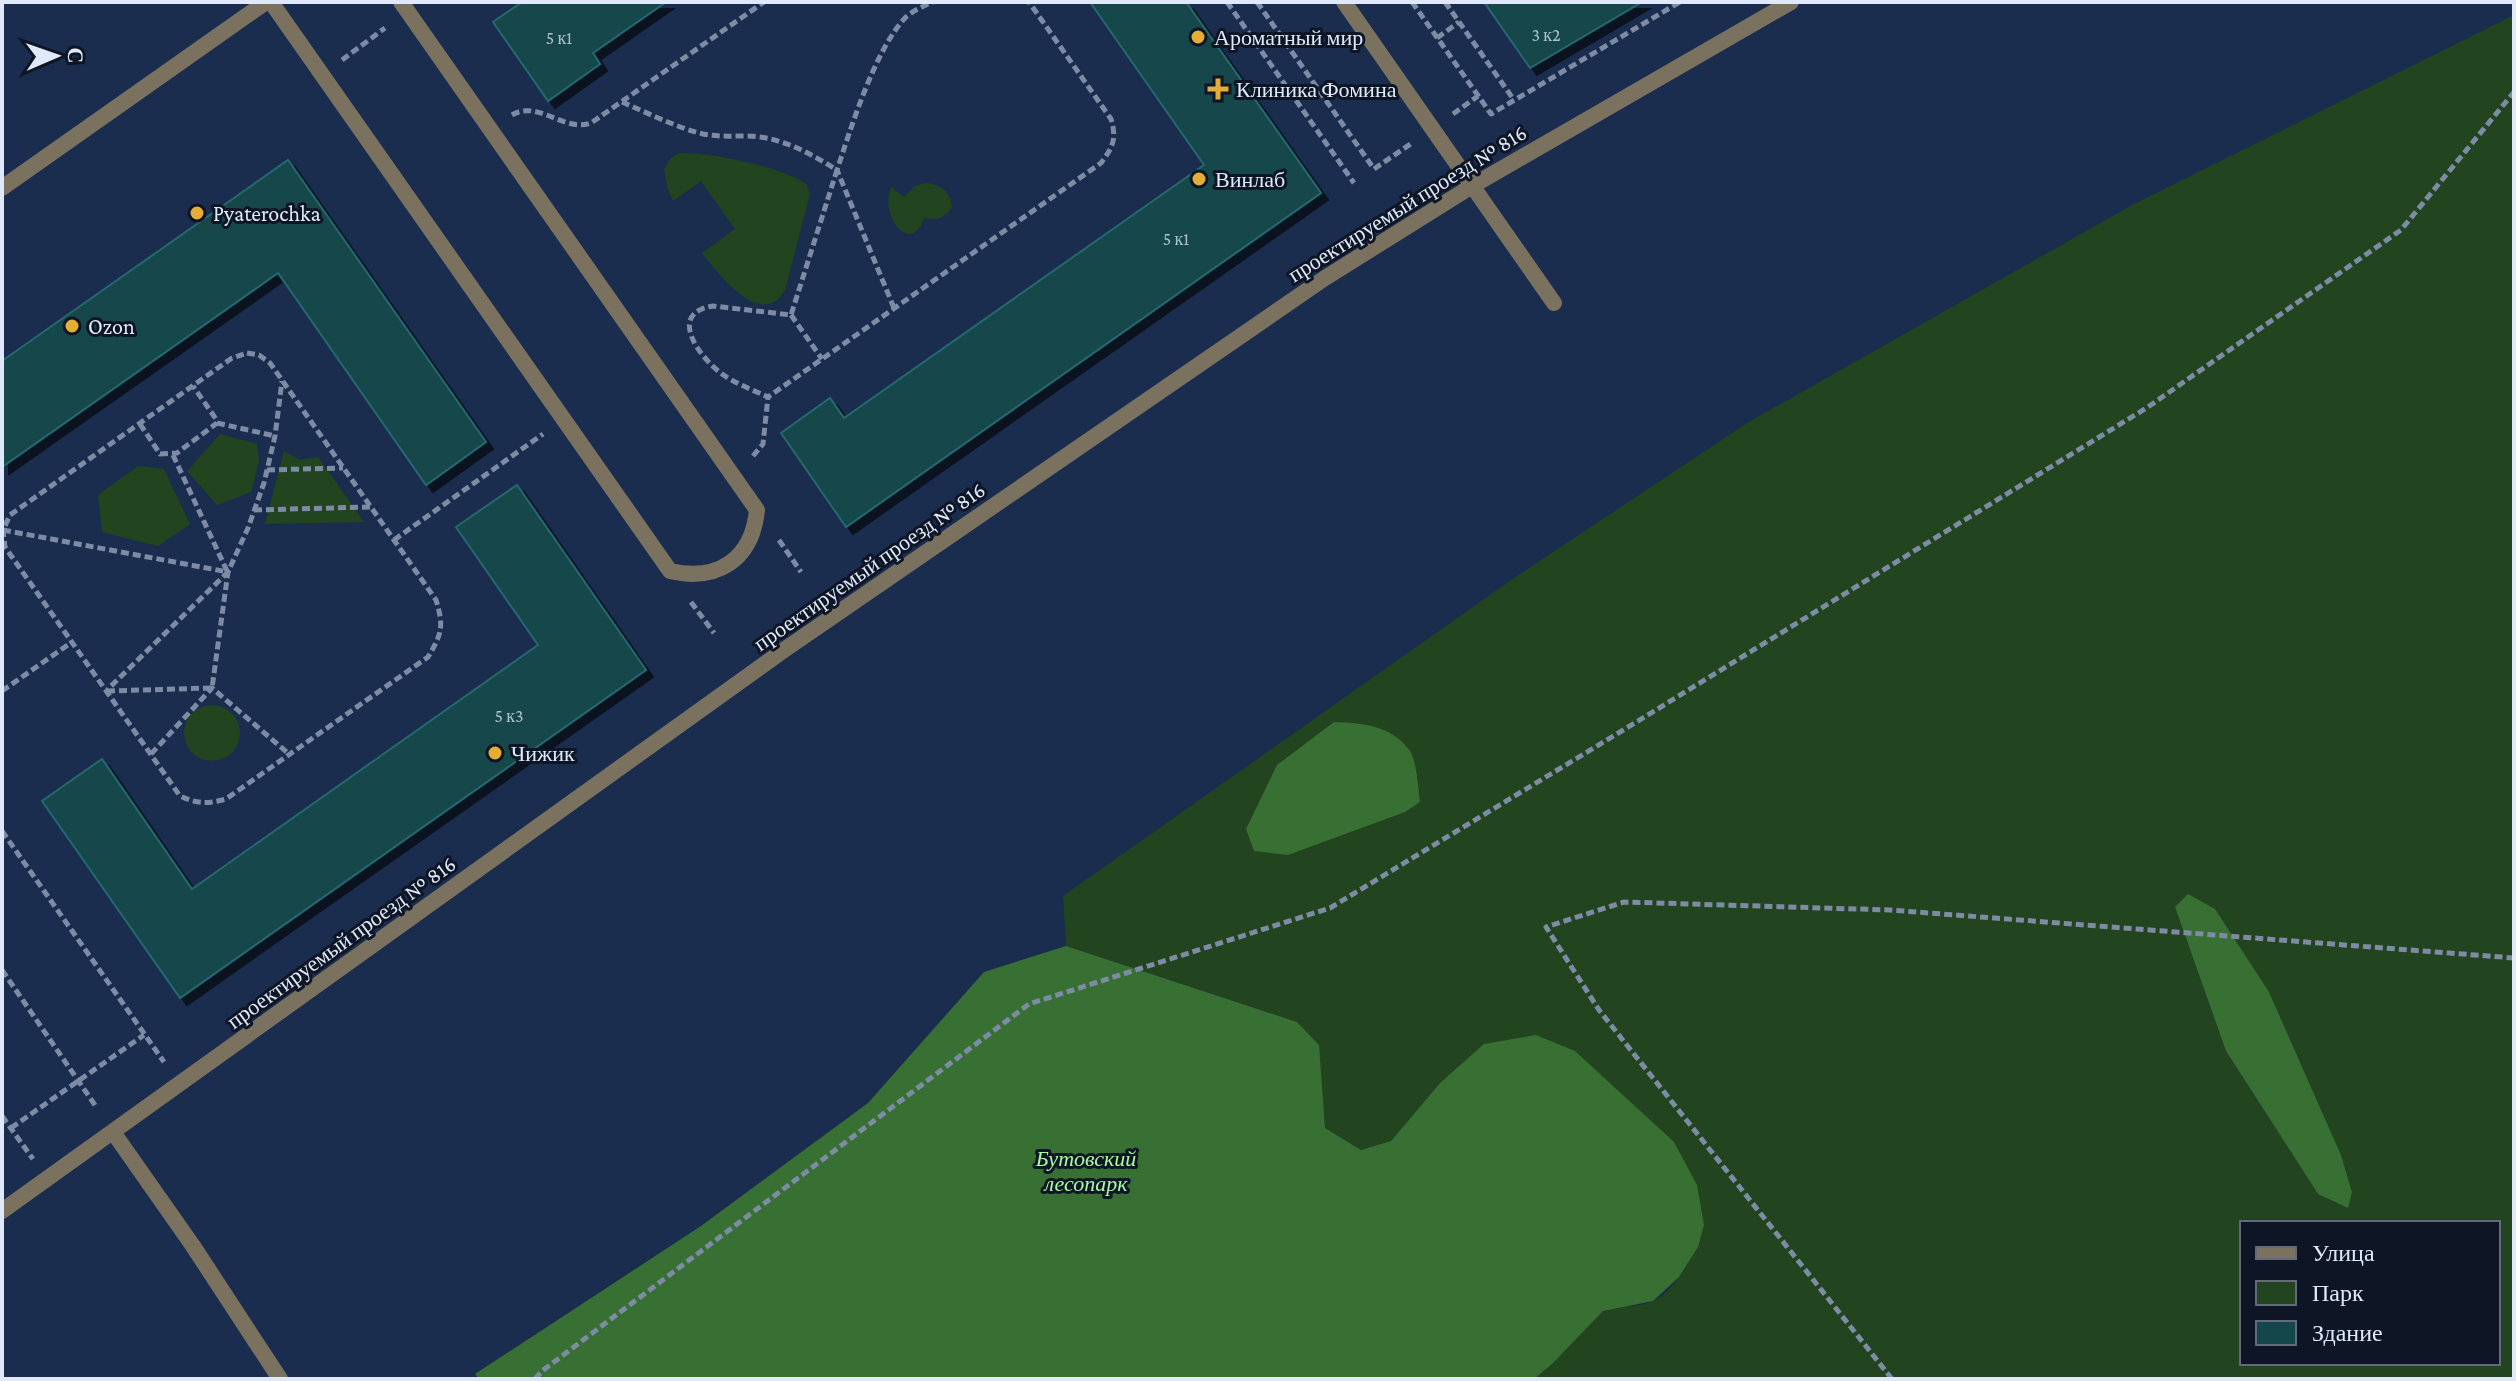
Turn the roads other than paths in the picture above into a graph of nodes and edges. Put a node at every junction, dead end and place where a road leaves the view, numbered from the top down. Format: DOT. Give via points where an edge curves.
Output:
graph roads {
  1 [pos="268,2"];
  2 [pos="1344,2"];
  3 [pos="1791,2"];
  4 [pos="405,7"];
  5 [pos="1472,186"];
  6 [pos="2,188"];
  7 [pos="1554,303"];
  8 [pos="113,1132"];
  9 [pos="2,1211"];
  10 [pos="280,1379"];
  1 -- 4 [label="street" via="670,571 715,572 749,542 757,510"];
  1 -- 6 [label="street"];
  2 -- 5 [label="street"];
  3 -- 5 [label="street, проектируемый проезд № 816"];
  5 -- 7 [label="street"];
  5 -- 8 [label="street, проектируемый проезд № 816" via="1325,278 784,650"];
  8 -- 9 [label="street, проектируемый проезд № 816"];
  8 -- 10 [label="street"];
}
